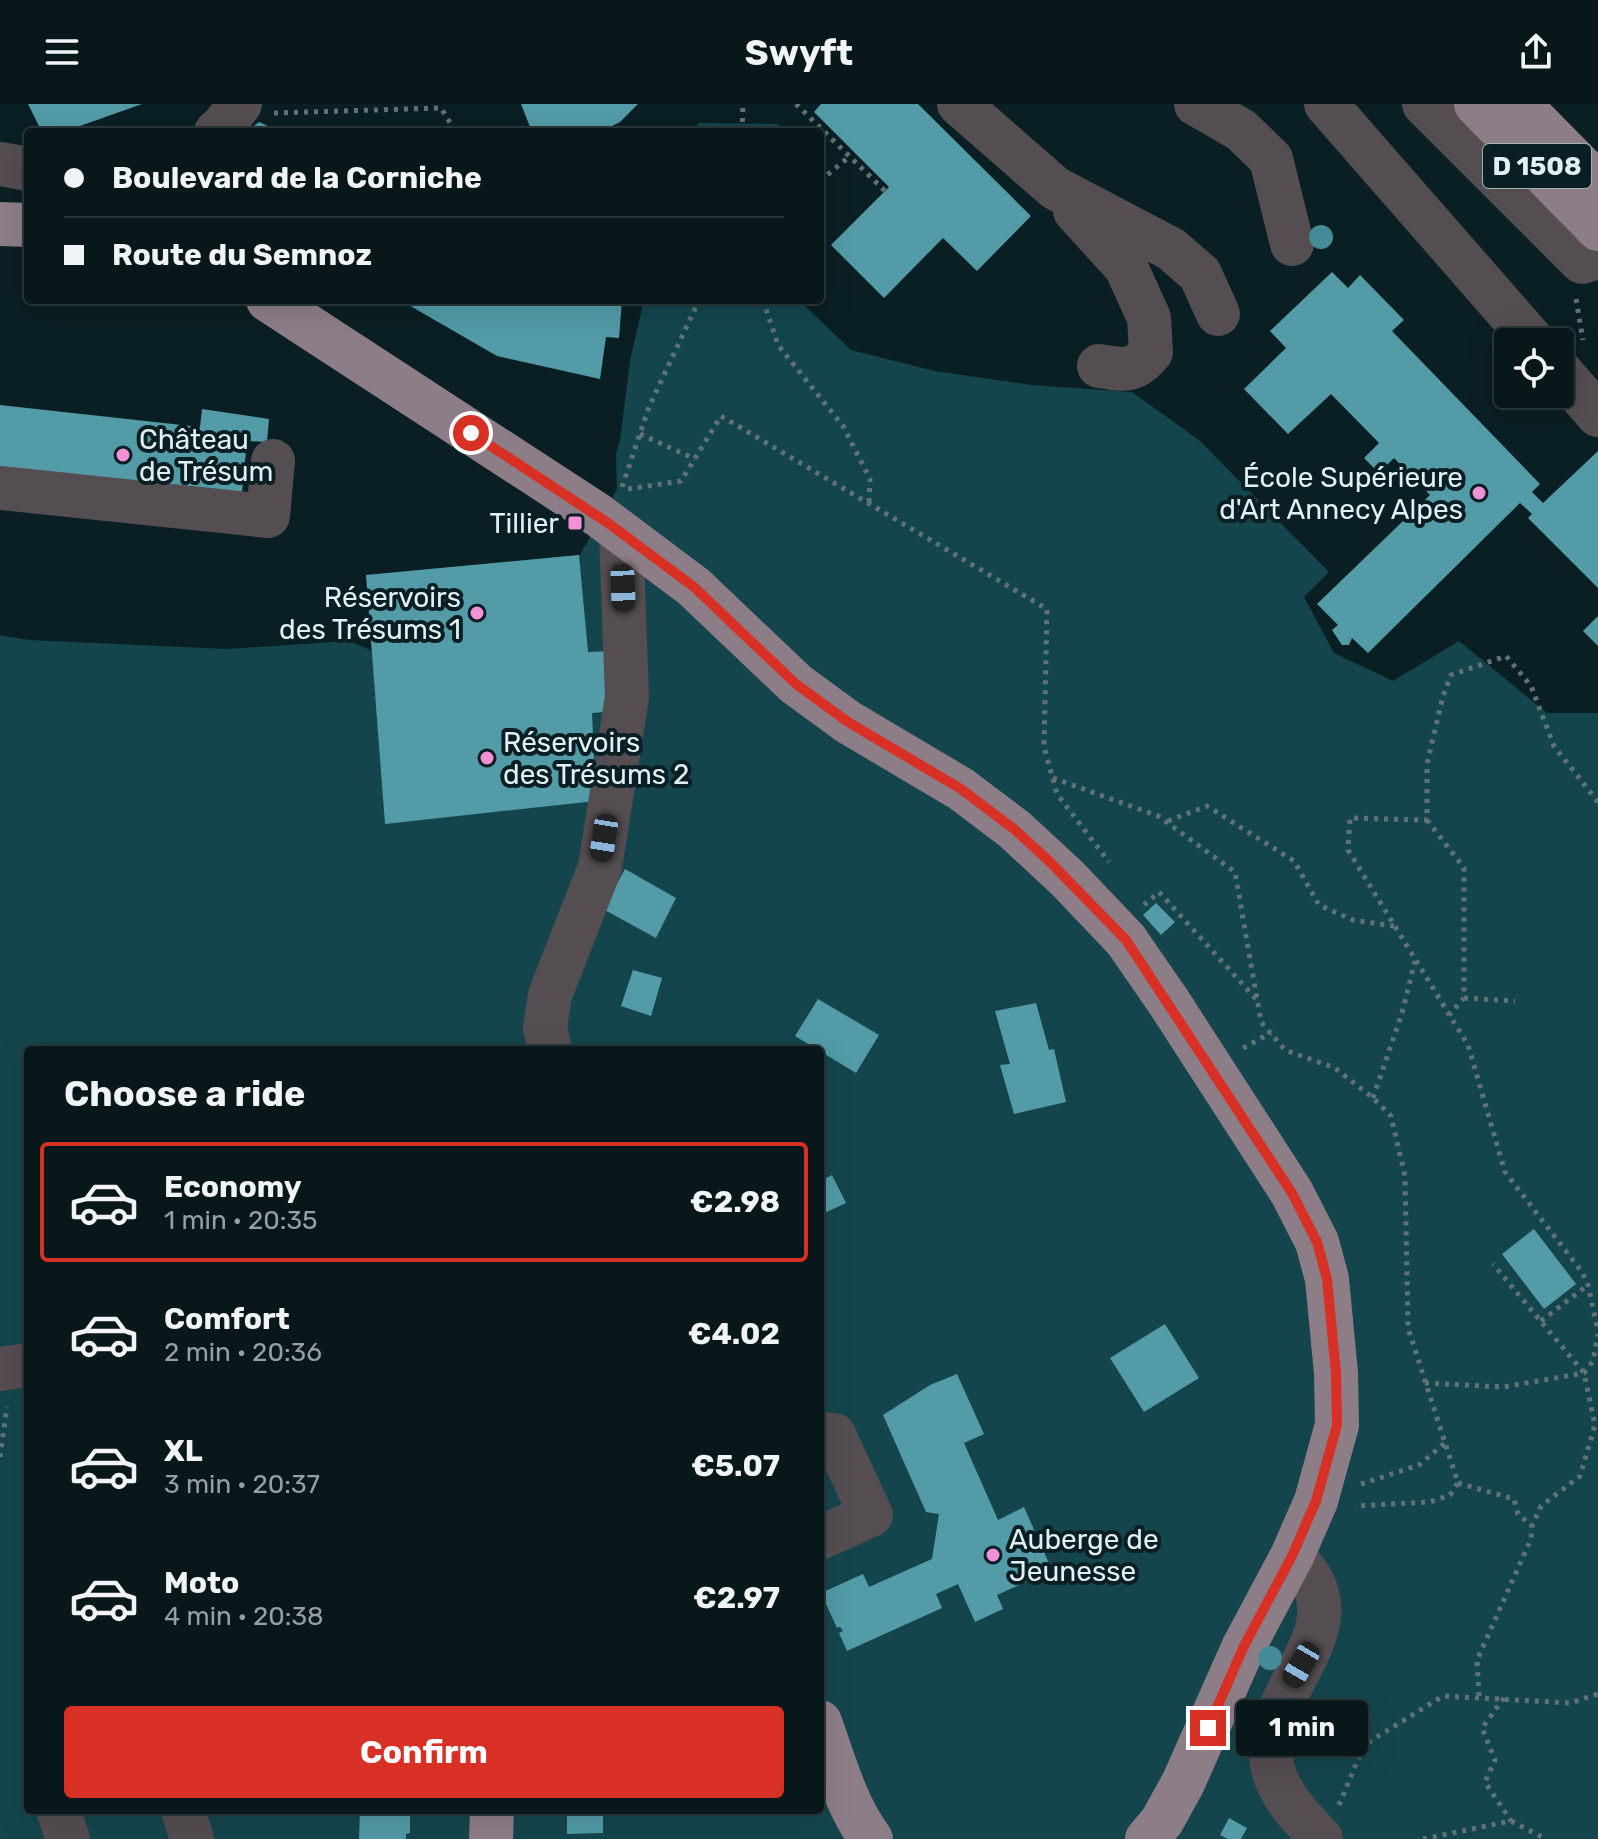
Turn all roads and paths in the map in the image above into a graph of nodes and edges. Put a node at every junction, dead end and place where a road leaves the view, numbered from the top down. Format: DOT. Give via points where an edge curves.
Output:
graph roads {
  1 [pos="743,104"];
  2 [pos="796,104"];
  3 [pos="959,104"];
  4 [pos="1196,104"];
  5 [pos="1326,104"];
  6 [pos="1424,104"];
  7 [pos="1476,104"];
  8 [pos="1519,104"];
  9 [pos="230,117"];
  10 [pos="454,128"];
  11 [pos="742,128"];
  12 [pos="822,128"];
  13 [pos="824,130"];
  14 [pos="850,156"];
  15 [pos="0,164"];
  16 [pos="24,168"];
  17 [pos="824,178"];
  18 [pos="1598,184"];
  19 [pos="1055,188"];
  20 [pos="885,191"];
  21 [pos="0,224"];
  22 [pos="24,225"];
  23 [pos="1598,229"];
  24 [pos="1292,244"];
  25 [pos="1586,274"];
  26 [pos="275,304"];
  27 [pos="697,304"];
  28 [pos="764,304"];
  29 [pos="1218,314"];
  30 [pos="1580,326"];
  31 [pos="1522,328"];
  32 [pos="1099,366"];
  33 [pos="1574,387"];
  34 [pos="1598,415"];
  35 [pos="640,434"];
  36 [pos="695,459"];
  37 [pos="273,461"];
  38 [pos="0,488"];
  39 [pos="632,489"];
  40 [pos="869,503"];
  41 [pos="613,512"];
  42 [pos="600,642"];
  43 [pos="1053,778"];
  44 [pos="1598,802"];
  45 [pos="1427,820"];
  46 [pos="1167,822"];
  47 [pos="1114,869"];
  48 [pos="1133,894"];
  49 [pos="1394,926"];
  50 [pos="1415,960"];
  51 [pos="1464,998"];
  52 [pos="1257,1000"];
  53 [pos="1515,1001"];
  54 [pos="1449,1015"];
  55 [pos="549,1046"];
  56 [pos="1373,1098"];
  57 [pos="1493,1264"];
  58 [pos="1588,1285"];
  59 [pos="1541,1321"];
  60 [pos="1598,1332"];
  61 [pos="9,1366"];
  62 [pos="1584,1373"];
  63 [pos="1425,1383"];
  64 [pos="824,1434"];
  65 [pos="1445,1443"];
  66 [pos="0,1457"];
  67 [pos="1458,1483"];
  68 [pos="1358,1485"];
  69 [pos="1354,1496"];
  70 [pos="1532,1526"];
  71 [pos="824,1536"];
  72 [pos="1292,1556"];
  73 [pos="1598,1694"];
  74 [pos="1479,1696"];
  75 [pos="1504,1698"];
  76 [pos="824,1733"];
  77 [pos="59,1814"];
  78 [pos="184,1814"];
  79 [pos="492,1814"];
  80 [pos="1511,1821"];
  81 [pos="1328,1826"];
  82 [pos="68,1839"];
  83 [pos="192,1839"];
  84 [pos="491,1839"];
  85 [pos="871,1839"];
  86 [pos="1147,1839"];
  87 [pos="1423,1839"];
  88 [pos="1546,1839"];
  1 -- 11 [label="path"];
  2 -- 12 [label="path"];
  3 -- 19 [label="street"];
  4 -- 24 [label="street" via="1241,130 1271,159"];
  5 -- 31 [label="street"];
  6 -- 25 [label="street" via="1582,262"];
  7 -- 23 [label="main road, D 1508"];
  8 -- 18 [label="main road, D 1508"];
  9 -- 10 [label="path" via="441,108"];
  13 -- 14 [label="path"];
  14 -- 17 [label="path"];
  14 -- 20 [label="path"];
  15 -- 16 [label="street"];
  19 -- 29 [label="street" via="1171,249 1200,274"];
  19 -- 32 [label="street" via="1126,267 1149,318 1151,352 1142,363 1125,370"];
  21 -- 22 [label="main road"];
  25 -- 30 [label="path"];
  26 -- 41 [label="main road"];
  27 -- 35 [label="path"];
  28 -- 40 [label="path" via="778,345 843,426 870,479"];
  33 -- 34 [label="street"];
  35 -- 36 [label="path"];
  35 -- 41 [label="path"];
  36 -- 39 [label="path" via="681,481"];
  36 -- 40 [label="path" via="721,416"];
  37 -- 38 [label="street" via="268,516"];
  40 -- 43 [label="path" via="1047,609 1044,747"];
  41 -- 42 [label="street" via="594,568"];
  41 -- 55 [label="street" via="627,697 600,867 550,995 545,1028"];
  41 -- 72 [label="main road" via="796,684 1014,829 1126,940 1170,1004 1292,1193 1317,1242 1327,1279 1337,1425 1316,1501"];
  43 -- 46 [label="path"];
  43 -- 47 [label="path" via="1057,794"];
  44 -- 45 [label="path" via="1554,746 1531,686 1506,656 1451,675 1427,764"];
  45 -- 49 [label="path" via="1350,818 1348,850"];
  45 -- 51 [label="path" via="1464,868"];
  46 -- 49 [label="path" via="1207,806 1294,861 1319,905 1353,920"];
  46 -- 52 [label="path" via="1235,872"];
  48 -- 52 [label="path" via="1143,907 1159,892"];
  49 -- 50 [label="path"];
  50 -- 54 [label="path"];
  50 -- 56 [label="path"];
  51 -- 53 [label="path"];
  51 -- 54 [label="path"];
  52 -- 56 [label="path" via="1261,1022 1285,1050 1335,1068"];
  54 -- 58 [label="path" via="1468,1045 1505,1172"];
  56 -- 63 [label="path" via="1391,1116 1405,1176 1408,1328"];
  57 -- 59 [label="path"];
  58 -- 59 [label="path"];
  58 -- 60 [label="path"];
  59 -- 62 [label="path"];
  60 -- 62 [label="path" via="1593,1361"];
  61 -- 66 [label="path"];
  62 -- 63 [label="path" via="1503,1387"];
  62 -- 70 [label="path" via="1595,1425 1580,1476 1541,1506"];
  63 -- 65 [label="path"];
  64 -- 71 [label="street" via="834,1435 871,1515"];
  65 -- 67 [label="path"];
  65 -- 68 [label="path" via="1419,1465"];
  67 -- 69 [label="path" via="1450,1495 1430,1502 1350,1506"];
  67 -- 70 [label="path" via="1514,1499 1518,1514"];
  70 -- 74 [label="path" via="1477,1660"];
  72 -- 81 [label="street" via="1317,1588 1318,1620 1310,1650 1281,1706 1272,1764 1280,1788"];
  72 -- 86 [label="main road" via="1244,1646 1183,1783"];
  73 -- 75 [label="path" via="1570,1703"];
  74 -- 75 [label="path"];
  74 -- 81 [label="path" via="1443,1696 1364,1745"];
  75 -- 80 [label="path" via="1482,1728 1495,1760 1485,1782"];
  76 -- 85 [label="main road"];
  77 -- 82 [label="street"];
  78 -- 83 [label="street"];
  79 -- 84 [label="main road"];
  80 -- 87 [label="path"];
  80 -- 88 [label="path"];
}
